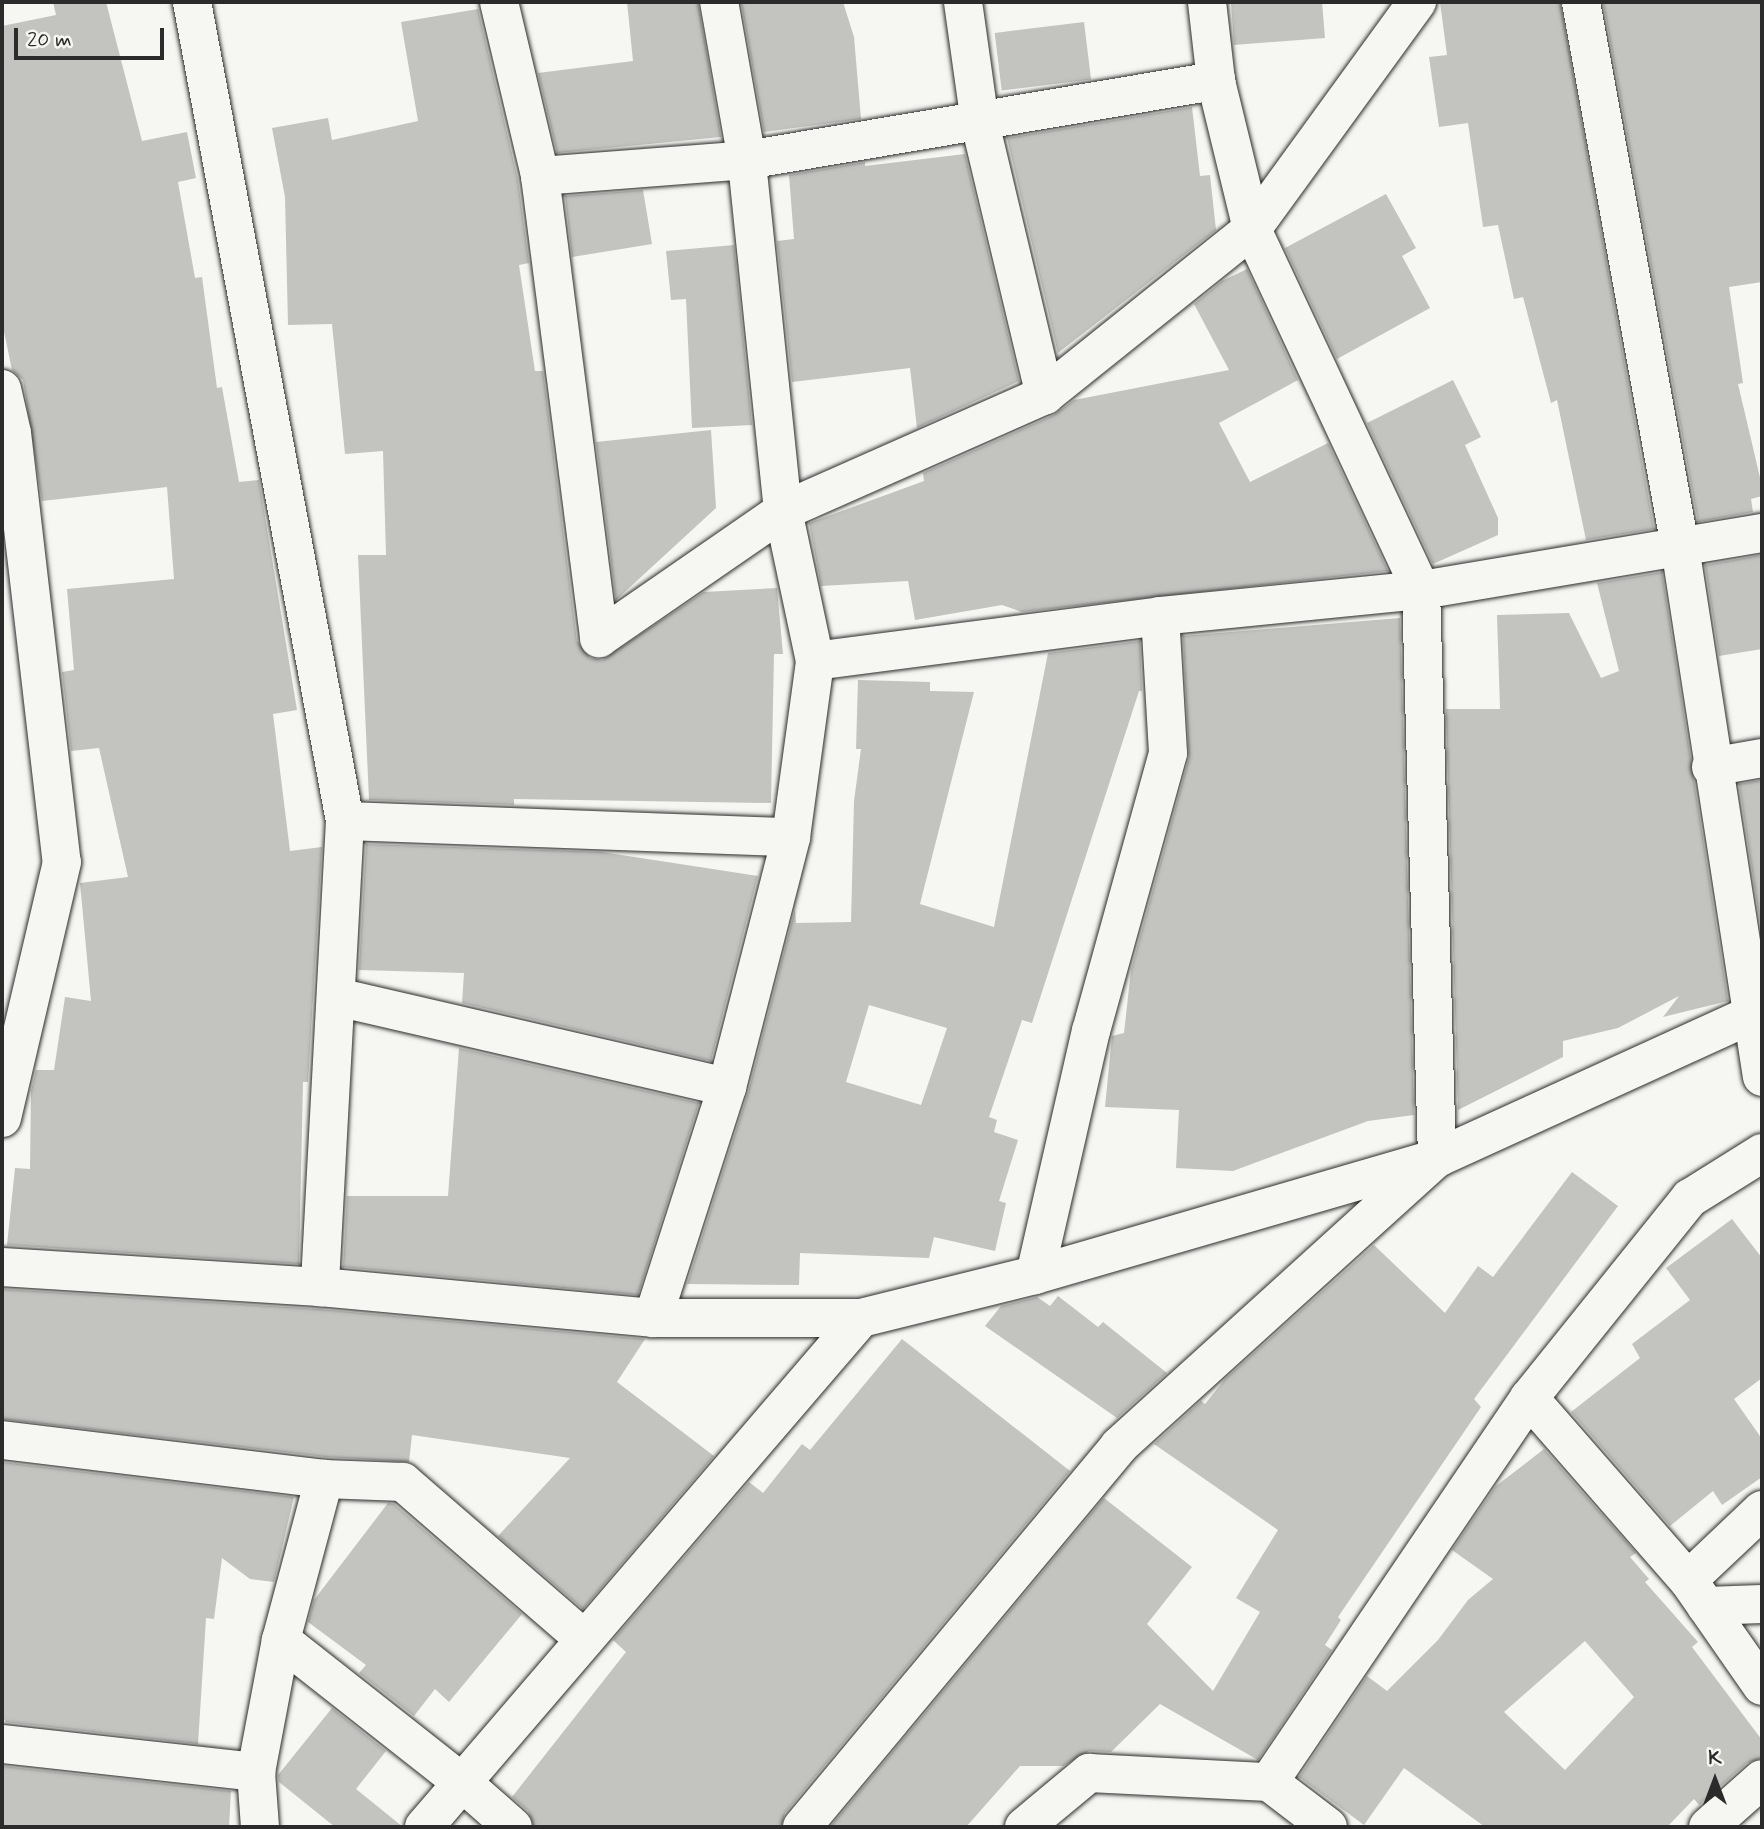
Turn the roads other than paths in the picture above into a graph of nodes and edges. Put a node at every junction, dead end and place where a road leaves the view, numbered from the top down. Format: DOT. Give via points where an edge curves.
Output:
graph roads {
  1 [pos="192,2"];
  2 [pos="499,2"];
  3 [pos="719,2"];
  4 [pos="963,2"];
  5 [pos="1207,2"];
  6 [pos="1417,2"];
  7 [pos="1581,2"];
  8 [pos="1216,81"];
  9 [pos="979,124"];
  10 [pos="747,160"];
  11 [pos="540,176"];
  12 [pos="1252,229"];
  13 [pos="2,389"];
  14 [pos="1045,395"];
  15 [pos="783,511"];
  16 [pos="1762,533"];
  17 [pos="1680,547"];
  18 [pos="1421,590"];
  19 [pos="1160,616"];
  20 [pos="815,661"];
  21 [pos="1762,758"];
  22 [pos="1711,767"];
  23 [pos="345,821"];
  24 [pos="791,837"];
  25 [pos="337,997"];
  26 [pos="15,1000"];
  27 [pos="1757,1011"];
  28 [pos="1762,1077"];
  29 [pos="727,1087"];
  30 [pos="2,1118"];
  31 [pos="1762,1153"];
  32 [pos="1437,1158"];
  33 [pos="2,1267"];
  34 [pos="1035,1275"];
  35 [pos="320,1287"];
  36 [pos="653,1318"];
  37 [pos="861,1318"];
  38 [pos="1530,1398"];
  39 [pos="2,1440"];
  40 [pos="324,1479"];
  41 [pos="1762,1510"];
  42 [pos="1697,1593"];
  43 [pos="1762,1604"];
  44 [pos="584,1639"];
  45 [pos="281,1640"];
  46 [pos="1762,1686"];
  47 [pos="2,1744"];
  48 [pos="256,1772"];
  49 [pos="1762,1779"];
  50 [pos="1269,1782"];
  51 [pos="464,1784"];
  52 [pos="260,1827"];
  53 [pos="424,1827"];
  54 [pos="513,1827"];
  55 [pos="803,1827"];
  56 [pos="1024,1827"];
  57 [pos="1328,1827"];
  58 [pos="1707,1827"];
  1 -- 23 [label="street"];
  2 -- 11 [label="street"];
  3 -- 10 [label="street"];
  4 -- 9 [label="street"];
  5 -- 8 [label="street"];
  6 -- 12 [label="street"];
  7 -- 17 [label="street"];
  8 -- 9 [label="street"];
  8 -- 12 [label="street"];
  9 -- 10 [label="street"];
  9 -- 14 [label="street"];
  10 -- 11 [label="street"];
  10 -- 15 [label="street"];
  11 -- 15 [label="street" via="599,638"];
  12 -- 14 [label="street"];
  12 -- 18 [label="street"];
  13 -- 26 [label="street" via="12,433 62,862"];
  14 -- 15 [label="street"];
  15 -- 20 [label="street"];
  16 -- 17 [label="street"];
  17 -- 18 [label="street"];
  17 -- 22 [label="street"];
  18 -- 19 [label="street"];
  18 -- 32 [label="street"];
  19 -- 20 [label="street"];
  19 -- 34 [label="street" via="1168,753 1091,1031"];
  20 -- 24 [label="street"];
  21 -- 22 [label="street"];
  22 -- 27 [label="street"];
  23 -- 24 [label="street"];
  23 -- 25 [label="street"];
  24 -- 29 [label="street"];
  25 -- 29 [label="street"];
  25 -- 35 [label="street"];
  26 -- 30 [label="street"];
  27 -- 28 [label="street"];
  27 -- 32 [label="street"];
  29 -- 36 [label="street"];
  31 -- 38 [label="street" via="1690,1198"];
  32 -- 34 [label="street"];
  32 -- 55 [label="street" via="1119,1446"];
  33 -- 35 [label="street"];
  34 -- 37 [label="street"];
  35 -- 36 [label="street"];
  36 -- 37 [label="street"];
  37 -- 44 [label="street"];
  38 -- 42 [label="street"];
  38 -- 50 [label="street"];
  39 -- 40 [label="street"];
  40 -- 44 [label="street" via="403,1482"];
  40 -- 45 [label="street"];
  41 -- 42 [label="street"];
  42 -- 43 [label="street"];
  42 -- 46 [label="street"];
  44 -- 51 [label="street"];
  45 -- 48 [label="street"];
  45 -- 51 [label="street"];
  47 -- 48 [label="street"];
  48 -- 52 [label="street"];
  49 -- 58 [label="street"];
  50 -- 56 [label="street" via="1090,1773"];
  50 -- 57 [label="street"];
  51 -- 53 [label="street"];
  51 -- 54 [label="street"];
}
